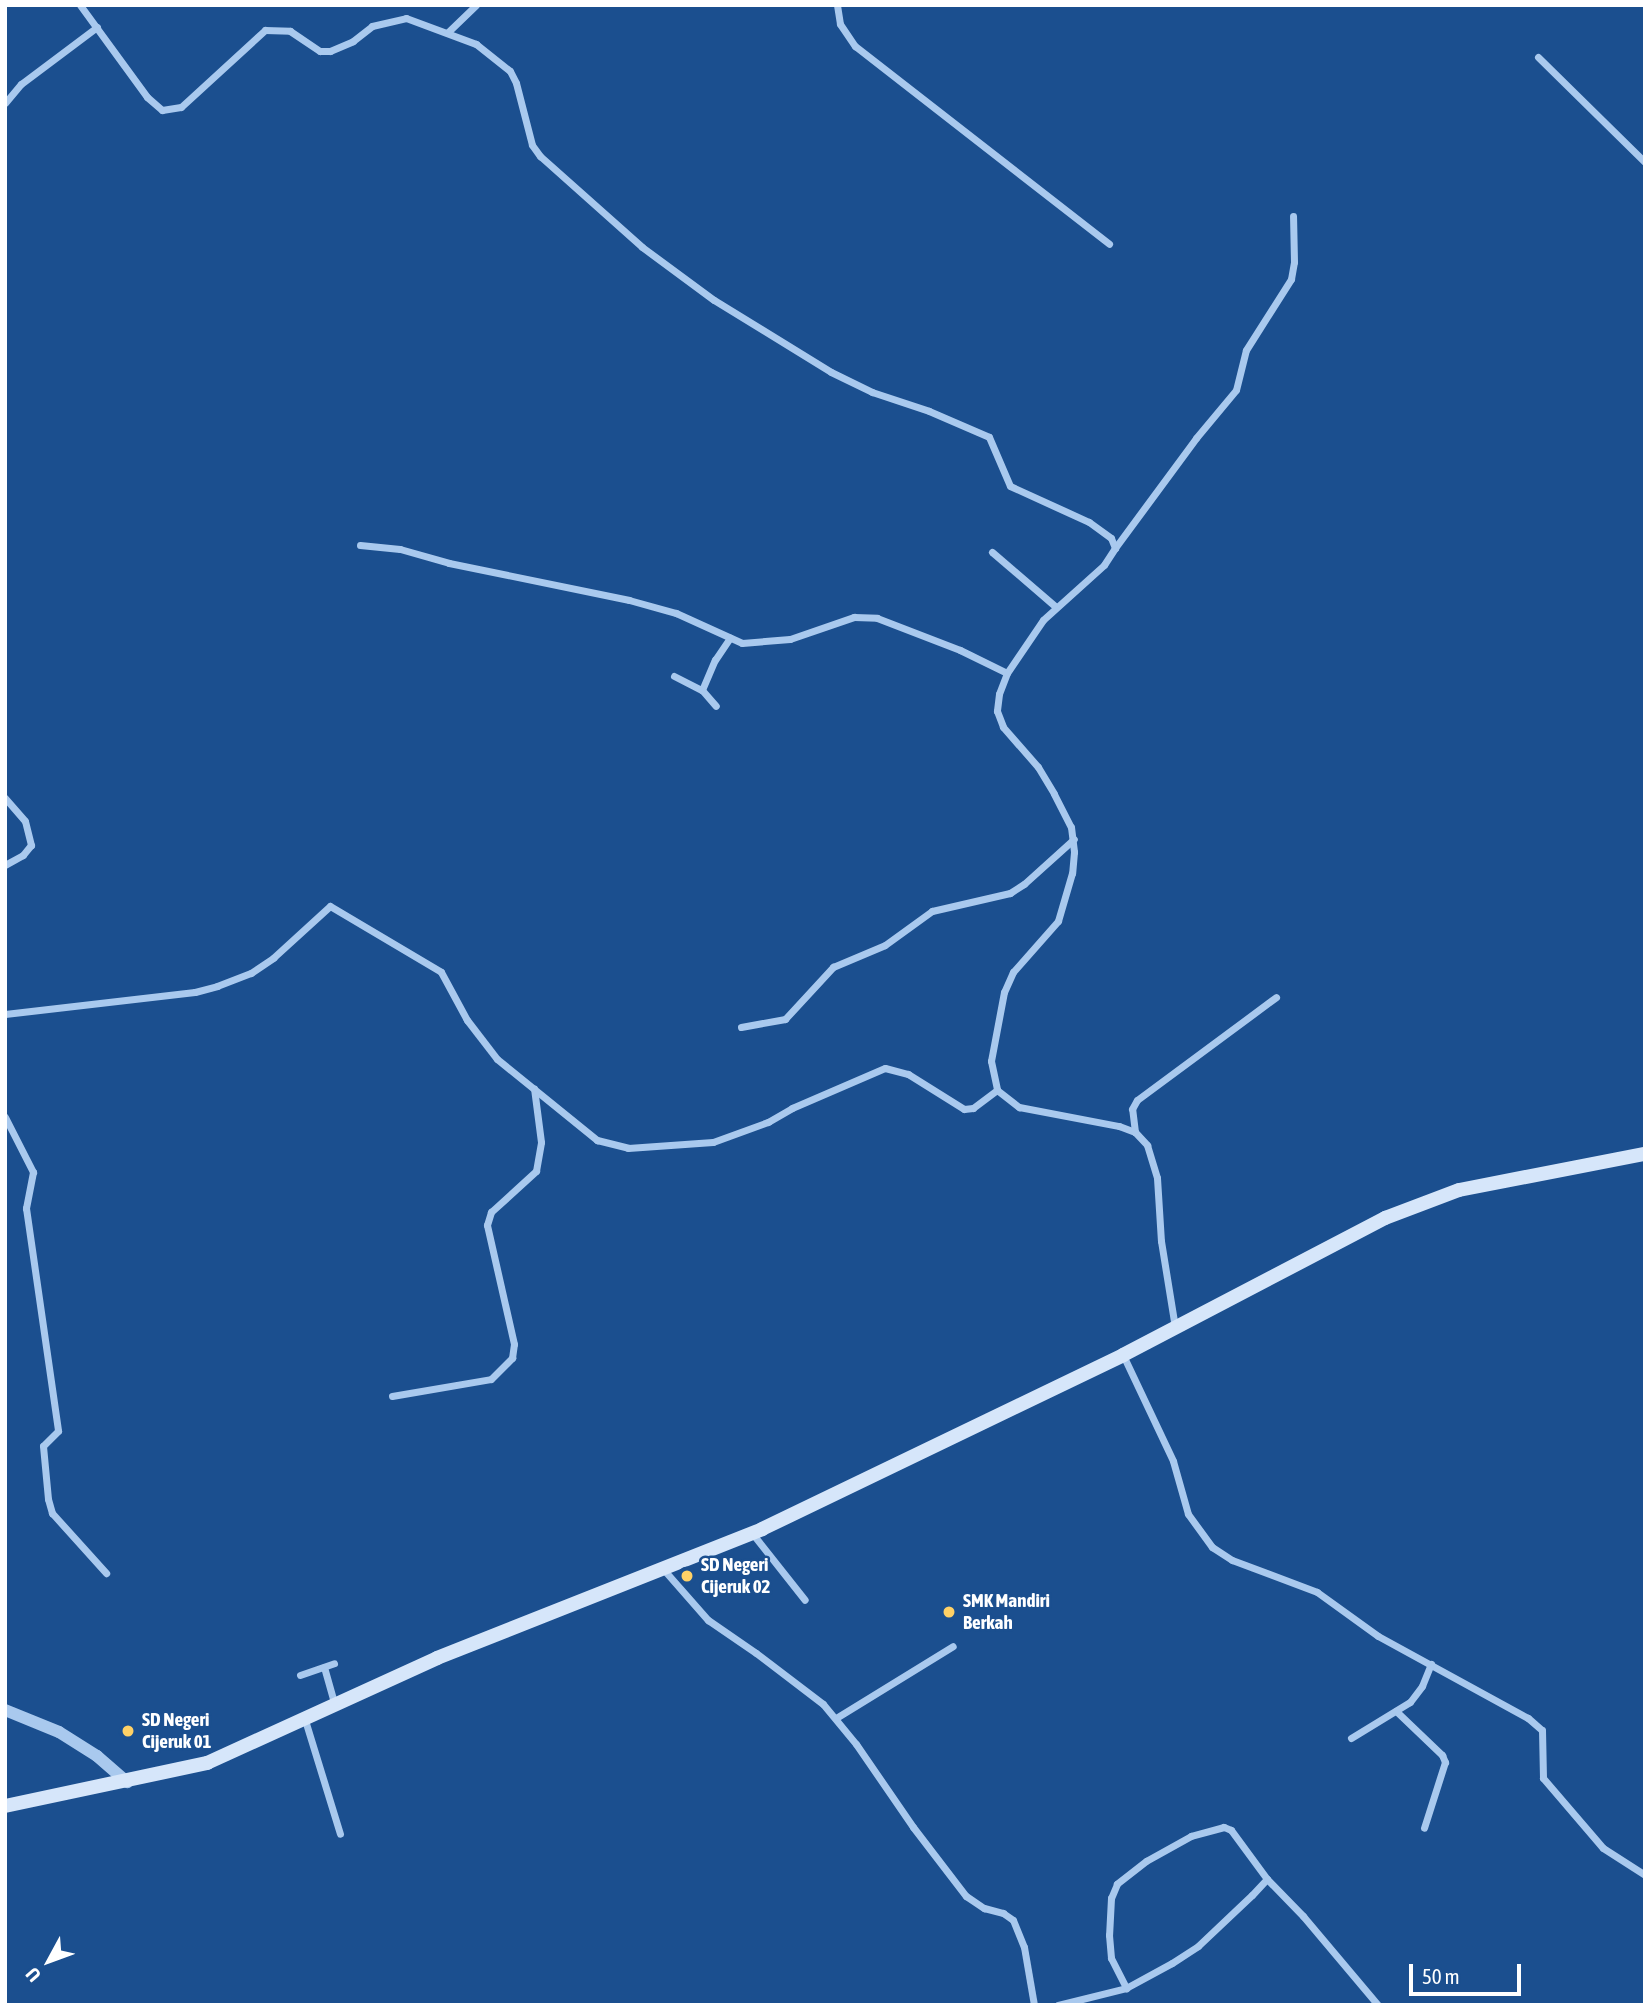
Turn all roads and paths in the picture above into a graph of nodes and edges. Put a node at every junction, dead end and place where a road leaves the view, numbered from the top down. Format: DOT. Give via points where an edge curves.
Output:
graph roads {
  1 [pos="80,5"];
  2 [pos="476,5"];
  3 [pos="837,5"];
  4 [pos="97,27"];
  5 [pos="448,32"];
  6 [pos="1538,57"];
  7 [pos="5,103"];
  8 [pos="1645,162"];
  9 [pos="1293,216"];
  10 [pos="1110,244"];
  11 [pos="360,545"];
  12 [pos="1115,548"];
  13 [pos="992,552"];
  14 [pos="1056,607"];
  15 [pos="730,638"];
  16 [pos="1007,673"];
  17 [pos="674,676"];
  18 [pos="702,690"];
  19 [pos="716,706"];
  20 [pos="5,798"];
  21 [pos="1074,839"];
  22 [pos="5,865"];
  23 [pos="1276,996"];
  24 [pos="5,1014"];
  25 [pos="741,1027"];
  26 [pos="534,1087"];
  27 [pos="997,1090"];
  28 [pos="5,1117"];
  29 [pos="1135,1132"];
  30 [pos="1645,1154"];
  31 [pos="1175,1327"];
  32 [pos="1123,1355"];
  33 [pos="392,1396"];
  34 [pos="752,1533"];
  35 [pos="664,1570"];
  36 [pos="106,1573"];
  37 [pos="805,1600"];
  38 [pos="953,1646"];
  39 [pos="334,1663"];
  40 [pos="1431,1664"];
  41 [pos="324,1667"];
  42 [pos="300,1675"];
  43 [pos="335,1706"];
  44 [pos="5,1710"];
  45 [pos="1396,1711"];
  46 [pos="836,1718"];
  47 [pos="305,1720"];
  48 [pos="1351,1738"];
  49 [pos="127,1782"];
  50 [pos="5,1806"];
  51 [pos="1424,1828"];
  52 [pos="340,1834"];
  53 [pos="1645,1874"];
  54 [pos="1267,1879"];
  55 [pos="1126,1988"];
  56 [pos="1034,2005"];
  57 [pos="1058,2005"];
  58 [pos="1378,2005"];
  1 -- 4 [label="street"];
  2 -- 5 [label="street"];
  3 -- 10 [label="street" via="840,23 855,46"];
  4 -- 5 [label="street" via="147,97 162,110 181,107 265,30 290,31 320,51 353,41 388,20 406,18"];
  4 -- 7 [label="street" via="21,84"];
  5 -- 12 [label="street" via="502,62 516,83 525,125 540,156 642,247 714,299 831,372 989,437 1010,486 1103,530"];
  6 -- 8 [label="street"];
  9 -- 12 [label="street" via="1291,279 1246,350 1236,390"];
  11 -- 15 [label="street" via="400,549 629,600 676,613"];
  12 -- 14 [label="street" via="1093,577"];
  13 -- 14 [label="street"];
  14 -- 16 [label="street"];
  15 -- 16 [label="street" via="750,643 790,639 867,616 960,650"];
  15 -- 18 [label="street"];
  16 -- 21 [label="street" via="997,711 1003,727 1038,767"];
  17 -- 18 [label="street"];
  18 -- 19 [label="street"];
  20 -- 22 [label="street" via="25,821 31,845"];
  21 -- 25 [label="street" via="1010,893 932,911 885,945 833,967 785,1019"];
  21 -- 27 [label="street" via="1072,873 1058,921 1013,972 999,1010 991,1061"];
  23 -- 29 [label="street" via="1137,1100 1132,1109"];
  24 -- 26 [label="street" via="217,986 251,973 330,906 441,972 480,1039 497,1059"];
  26 -- 27 [label="street" via="597,1140 628,1148 713,1142 885,1068 908,1074 964,1109 973,1108"];
  26 -- 33 [label="street" via="541,1142 536,1171 491,1212 487,1225 512,1334 512,1358 491,1379"];
  27 -- 29 [label="street" via="1019,1108"];
  28 -- 36 [label="street" via="33,1172 26,1208 58,1431 43,1446 48,1499 52,1513"];
  29 -- 31 [label="street" via="1154,1163"];
  30 -- 31 [label="main road" via="1443,1196 1311,1254"];
  31 -- 32 [label="main road"];
  32 -- 34 [label="main road"];
  32 -- 40 [label="street" via="1173,1461 1188,1514 1212,1547 1233,1560 1317,1592 1378,1636"];
  34 -- 35 [label="main road"];
  34 -- 37 [label="street"];
  35 -- 43 [label="main road" via="437,1658"];
  35 -- 46 [label="street" via="708,1620 808,1691"];
  38 -- 46 [label="street"];
  39 -- 41 [label="street"];
  40 -- 45 [label="street" via="1422,1686"];
  40 -- 53 [label="street" via="1542,1730 1543,1778 1595,1840"];
  41 -- 42 [label="street"];
  41 -- 43 [label="street"];
  43 -- 47 [label="main road"];
  44 -- 49 [label="street" via="60,1732"];
  45 -- 48 [label="street"];
  45 -- 51 [label="street" via="1445,1762"];
  46 -- 56 [label="street" via="966,1896 1013,1920 1024,1947"];
  47 -- 49 [label="main road" via="207,1763"];
  47 -- 52 [label="street"];
  49 -- 50 [label="main road"];
  54 -- 55 [label="street" via="1198,1946"];
  54 -- 55 [label="street" via="1224,1827 1191,1836 1146,1861 1117,1884 1111,1898 1111,1958"];
  54 -- 58 [label="street"];
  55 -- 57 [label="street"];
}
